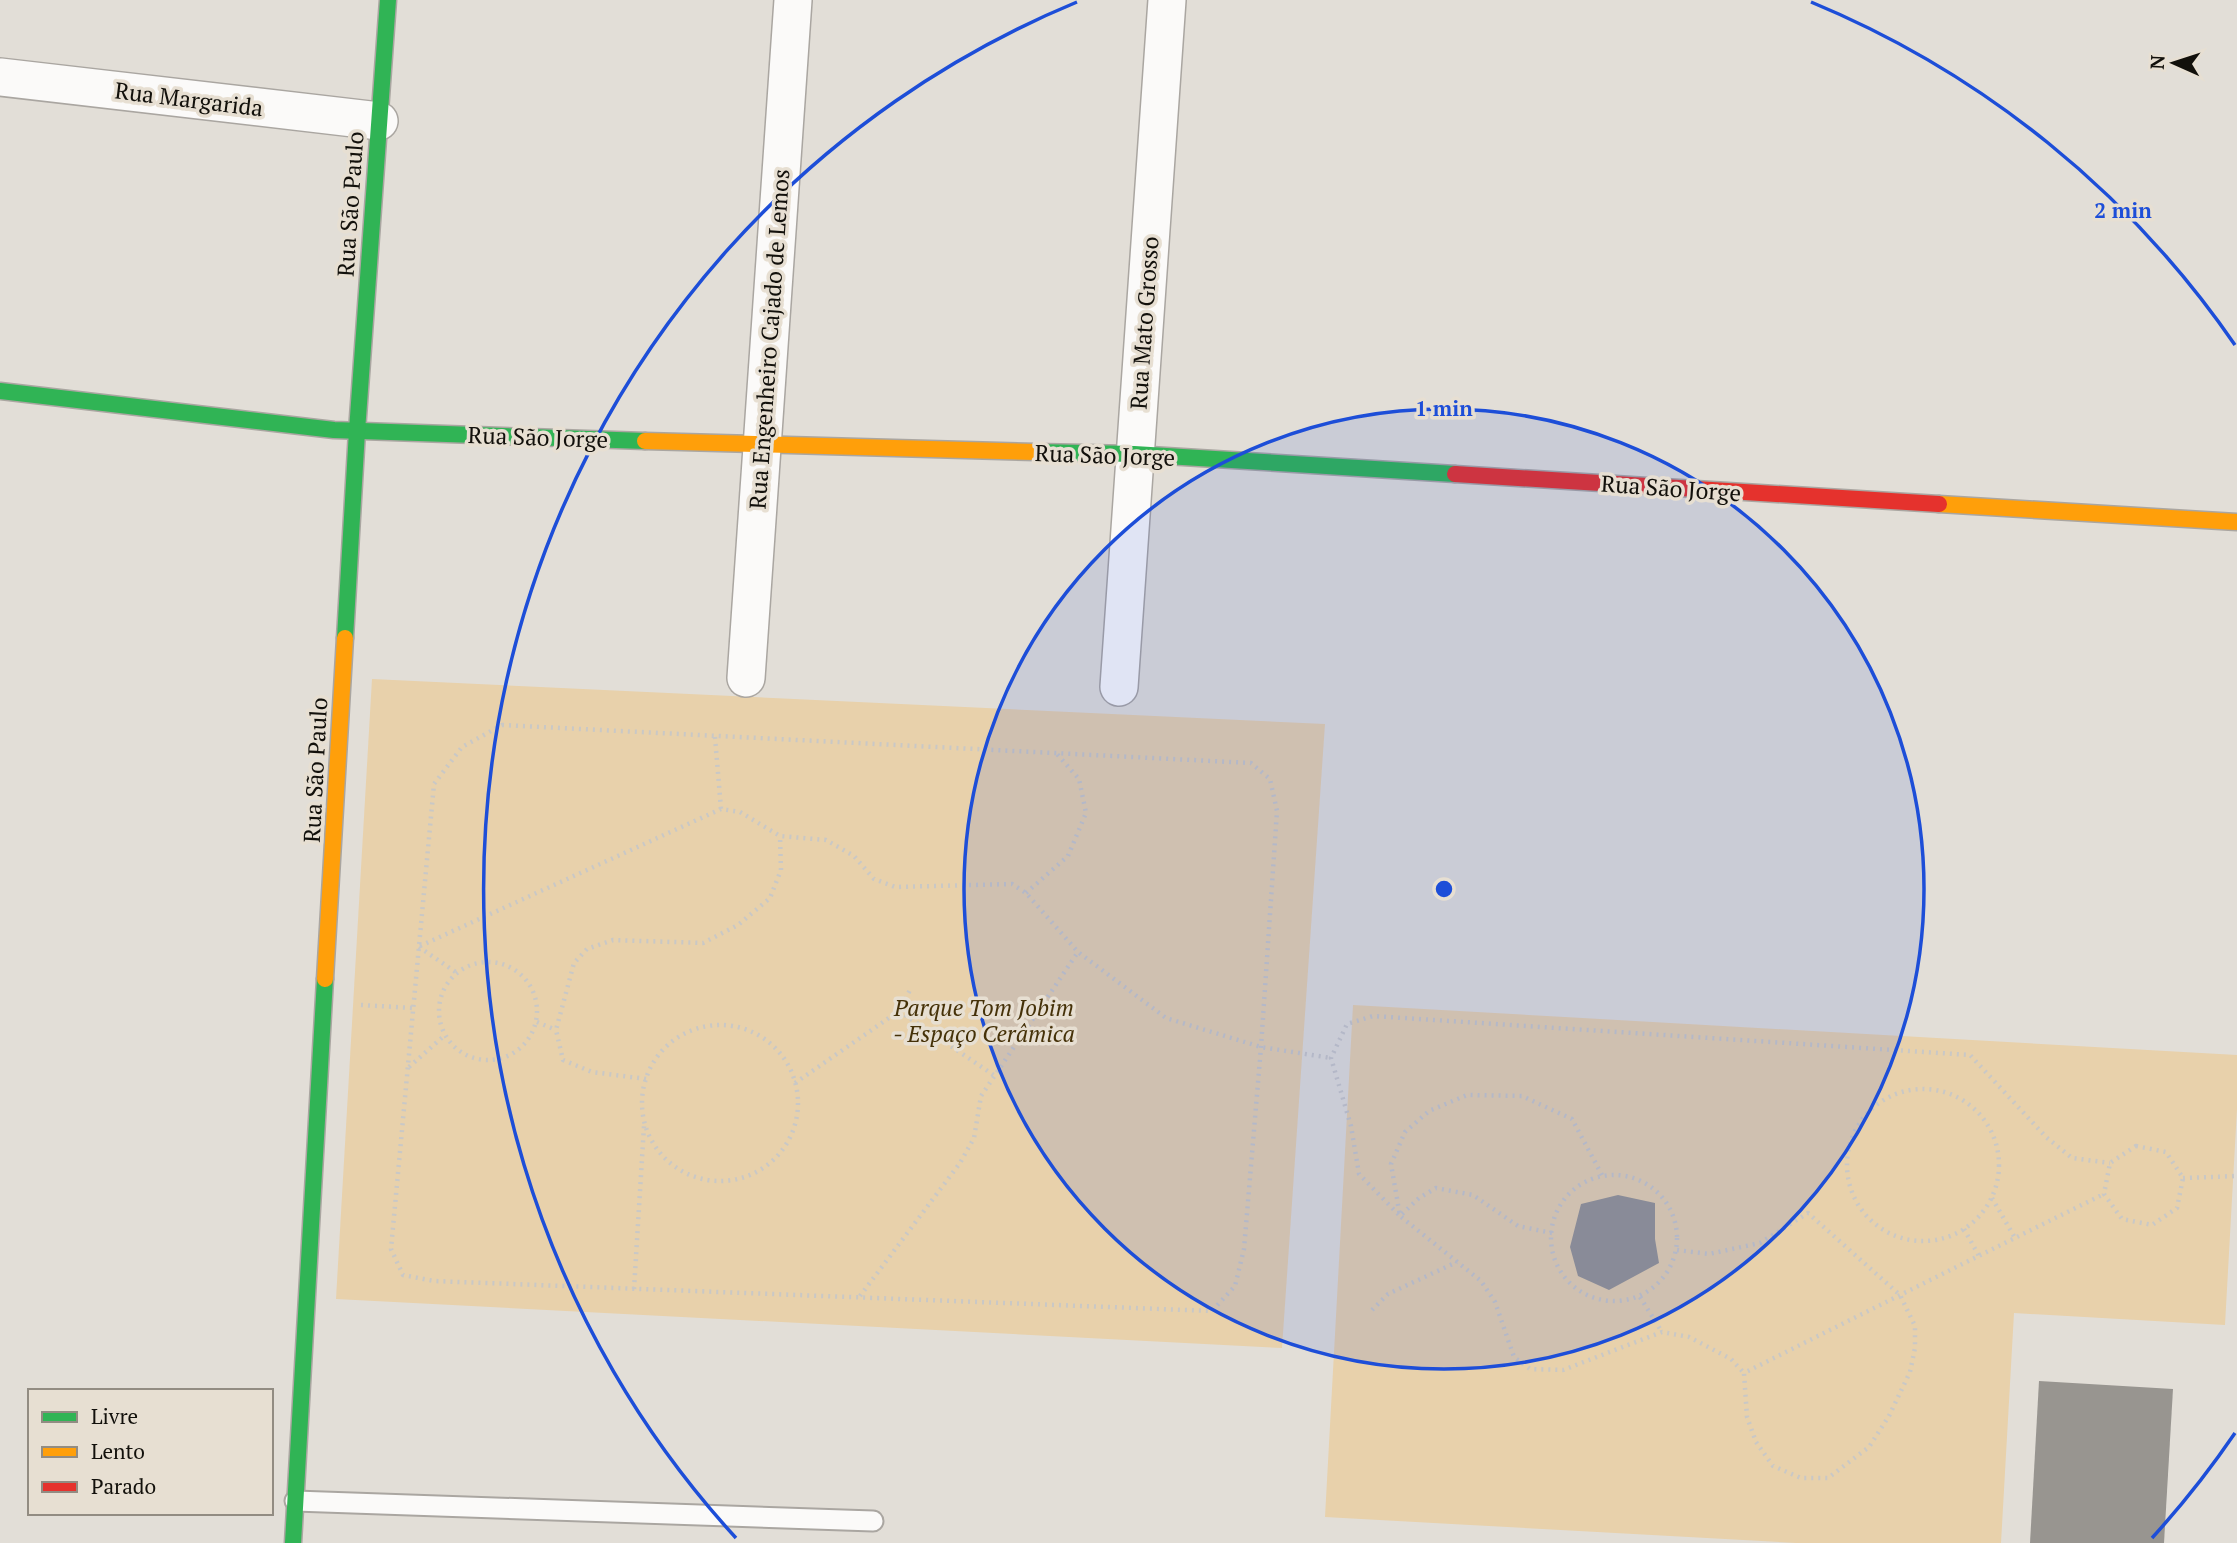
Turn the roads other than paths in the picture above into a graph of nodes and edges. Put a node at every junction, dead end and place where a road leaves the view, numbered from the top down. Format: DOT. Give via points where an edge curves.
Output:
graph roads {
  1 [pos="388,0"];
  2 [pos="793,0"];
  3 [pos="1167,0"];
  4 [pos="0,77"];
  5 [pos="379,121"];
  6 [pos="0,391"];
  7 [pos="357,431"];
  8 [pos="762,445"];
  9 [pos="1134,454"];
  10 [pos="2228,524"];
  11 [pos="746,678"];
  12 [pos="1119,687"];
  13 [pos="295,1501"];
  14 [pos="873,1521"];
  15 [pos="293,1543"];
  1 -- 5 [label="street, Rua São Paulo"];
  2 -- 8 [label="street, Rua Engenheiro Cajado de Lemos"];
  3 -- 9 [label="street, Rua Mato Grosso"];
  4 -- 5 [label="street, Rua Margarida"];
  5 -- 7 [label="street, Rua São Paulo"];
  6 -- 7 [label="street, Rua São Jorge"];
  7 -- 8 [label="street, Rua São Jorge"];
  7 -- 13 [label="street, Rua São Paulo"];
  8 -- 9 [label="street, Rua São Jorge"];
  8 -- 11 [label="street, Rua Engenheiro Cajado de Lemos"];
  9 -- 10 [label="street, Rua São Jorge"];
  9 -- 12 [label="street, Rua Mato Grosso"];
  13 -- 14 [label="lane"];
  13 -- 15 [label="street, Rua São Paulo"];
}
